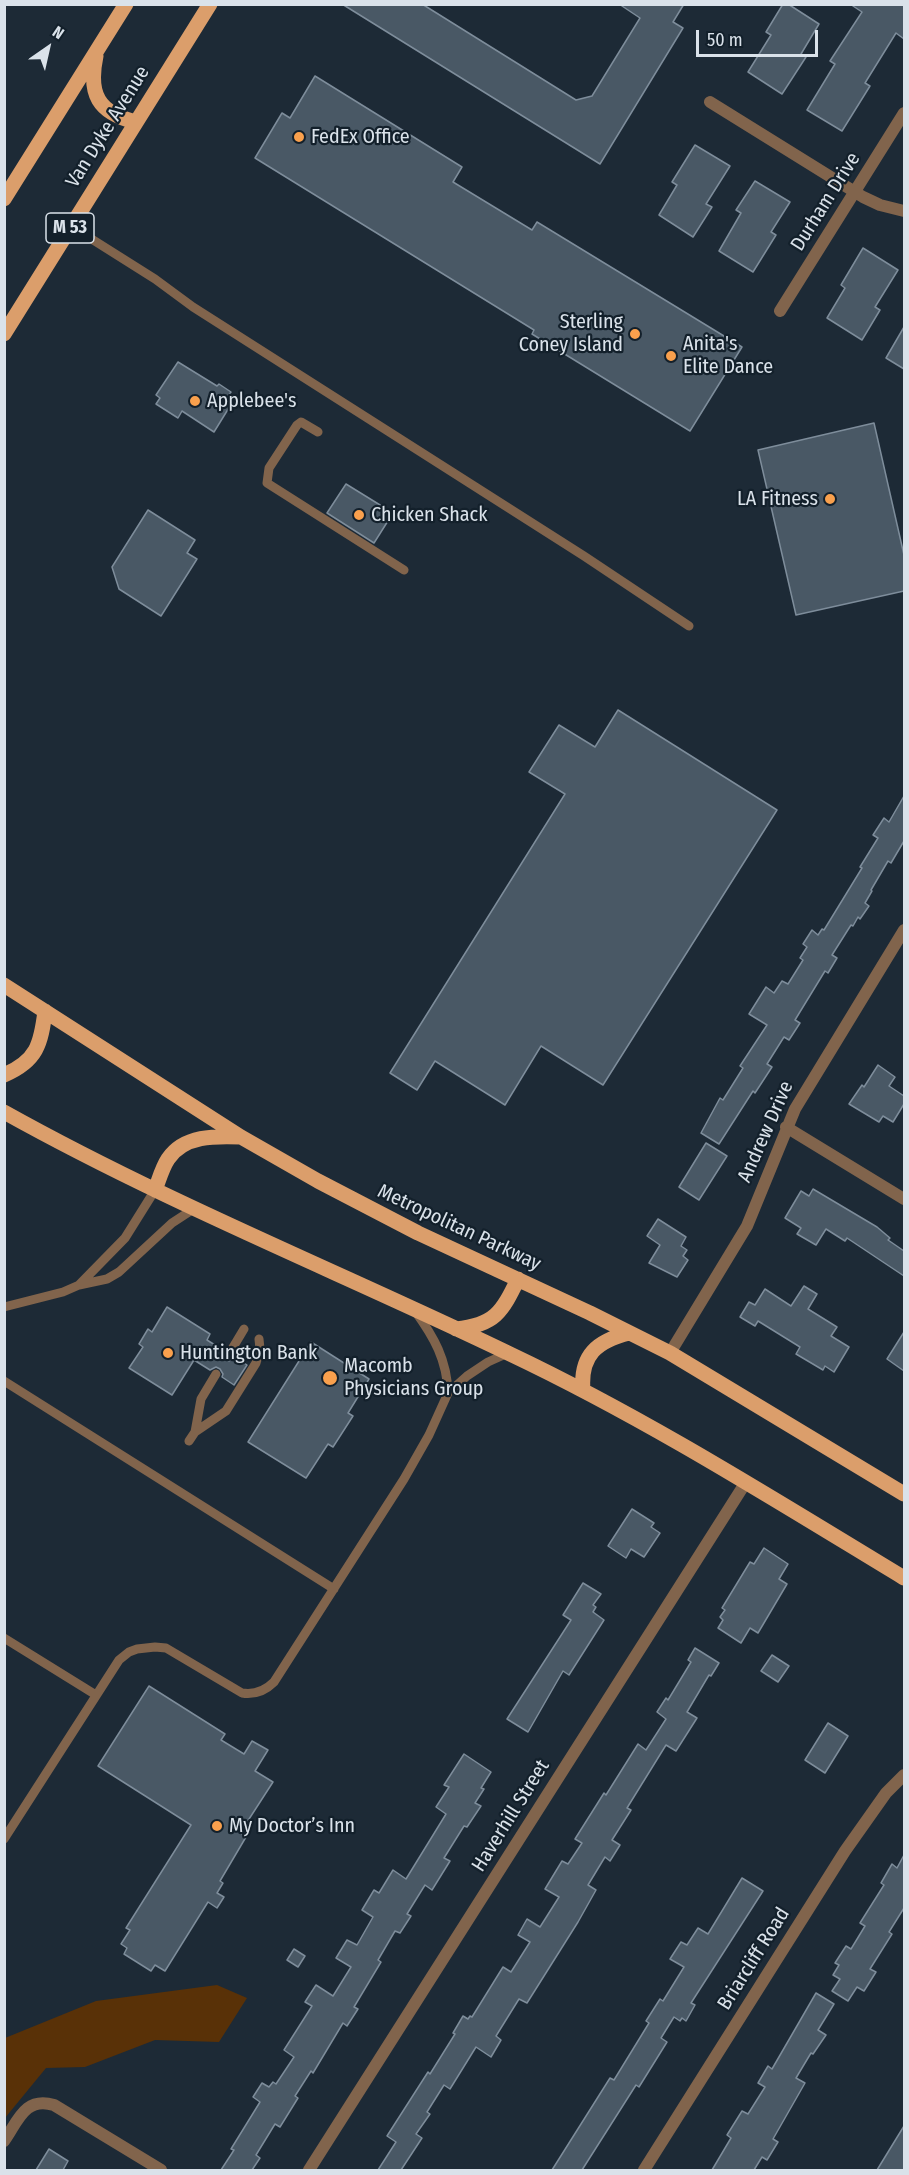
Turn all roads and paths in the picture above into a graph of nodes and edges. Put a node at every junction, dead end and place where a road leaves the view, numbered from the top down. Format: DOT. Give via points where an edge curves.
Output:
graph roads {
  1 [pos="126,4"];
  2 [pos="210,4"];
  3 [pos="98,47"];
  4 [pos="710,102"];
  5 [pos="904,113"];
  6 [pos="136,122"];
  7 [pos="856,193"];
  8 [pos="4,199"];
  9 [pos="904,211"];
  10 [pos="71,226"];
  11 [pos="780,311"];
  12 [pos="4,334"];
  13 [pos="318,432"];
  14 [pos="404,570"];
  15 [pos="689,626"];
  16 [pos="904,930"];
  17 [pos="4,985"];
  18 [pos="45,1011"];
  19 [pos="4,1075"];
  20 [pos="4,1112"];
  21 [pos="786,1127"];
  22 [pos="241,1137"];
  23 [pos="155,1190"];
  24 [pos="904,1198"];
  25 [pos="195,1208"];
  26 [pos="518,1279"];
  27 [pos="78,1285"];
  28 [pos="4,1307"];
  29 [pos="413,1309"];
  30 [pos="244,1329"];
  31 [pos="456,1329"];
  32 [pos="629,1333"];
  33 [pos="259,1340"];
  34 [pos="509,1353"];
  35 [pos="670,1353"];
  36 [pos="229,1354"];
  37 [pos="216,1374"];
  38 [pos="4,1381"];
  39 [pos="584,1390"];
  40 [pos="448,1393"];
  41 [pos="195,1432"];
  42 [pos="189,1441"];
  43 [pos="746,1482"];
  44 [pos="904,1494"];
  45 [pos="904,1578"];
  46 [pos="334,1589"];
  47 [pos="4,1638"];
  48 [pos="96,1695"];
  49 [pos="904,1775"];
  50 [pos="4,1839"];
  51 [pos="4,2141"];
  52 [pos="161,2170"];
  53 [pos="309,2170"];
  54 [pos="644,2170"];
  1 -- 3 [label="main road"];
  2 -- 6 [label="main road, Van Dyke Avenue / M 53"];
  3 -- 6 [label="main road" via="93,71 97,98 112,114"];
  3 -- 8 [label="main road"];
  4 -- 7 [label="street"];
  5 -- 7 [label="street, Durham Drive"];
  6 -- 10 [label="main road, Van Dyke Avenue / M 53"];
  7 -- 9 [label="street"];
  7 -- 11 [label="street, Durham Drive"];
  10 -- 12 [label="main road, Van Dyke Avenue / M 53"];
  10 -- 15 [label="lane"];
  13 -- 14 [label="lane" via="301,422 297,425 269,468 267,483"];
  16 -- 21 [label="street, Andrew Drive"];
  17 -- 18 [label="main road, Metropolitan Parkway"];
  18 -- 19 [label="main road" via="39,1046 32,1058 20,1069"];
  18 -- 22 [label="main road, Metropolitan Parkway"];
  20 -- 23 [label="main road"];
  21 -- 24 [label="street"];
  21 -- 35 [label="street, Andrew Drive" via="747,1226"];
  22 -- 23 [label="main road" via="187,1142 166,1161"];
  22 -- 26 [label="main road, Metropolitan Parkway" via="377,1213"];
  23 -- 25 [label="main road"];
  23 -- 27 [label="lane" via="125,1238"];
  25 -- 27 [label="lane" via="172,1223 119,1272 107,1279"];
  25 -- 29 [label="main road"];
  26 -- 31 [label="main road" via="497,1315 474,1327"];
  26 -- 32 [label="main road, Metropolitan Parkway"];
  27 -- 28 [label="lane"];
  29 -- 31 [label="main road"];
  29 -- 40 [label="lane" via="441,1353"];
  30 -- 36 [label="lane"];
  31 -- 34 [label="main road"];
  32 -- 35 [label="main road, Metropolitan Parkway"];
  32 -- 39 [label="main road" via="610,1338 590,1355 582,1375"];
  33 -- 41 [label="lane" via="256,1363 226,1411"];
  34 -- 39 [label="main road"];
  34 -- 40 [label="lane" via="488,1362"];
  35 -- 44 [label="main road, Metropolitan Parkway"];
  37 -- 41 [label="lane" via="201,1399"];
  38 -- 46 [label="lane"];
  39 -- 43 [label="main road"];
  40 -- 46 [label="lane" via="414,1463"];
  41 -- 42 [label="lane"];
  43 -- 45 [label="main road"];
  43 -- 53 [label="street, Haverhill Street"];
  46 -- 48 [label="lane" via="280,1675 261,1691 242,1693 166,1648 155,1647 124,1655"];
  47 -- 48 [label="lane"];
  48 -- 50 [label="lane"];
  49 -- 54 [label="street, Briarcliff Road" via="886,1793 851,1843"];
  51 -- 52 [label="street" via="28,2107 37,2103 54,2105"];
}
